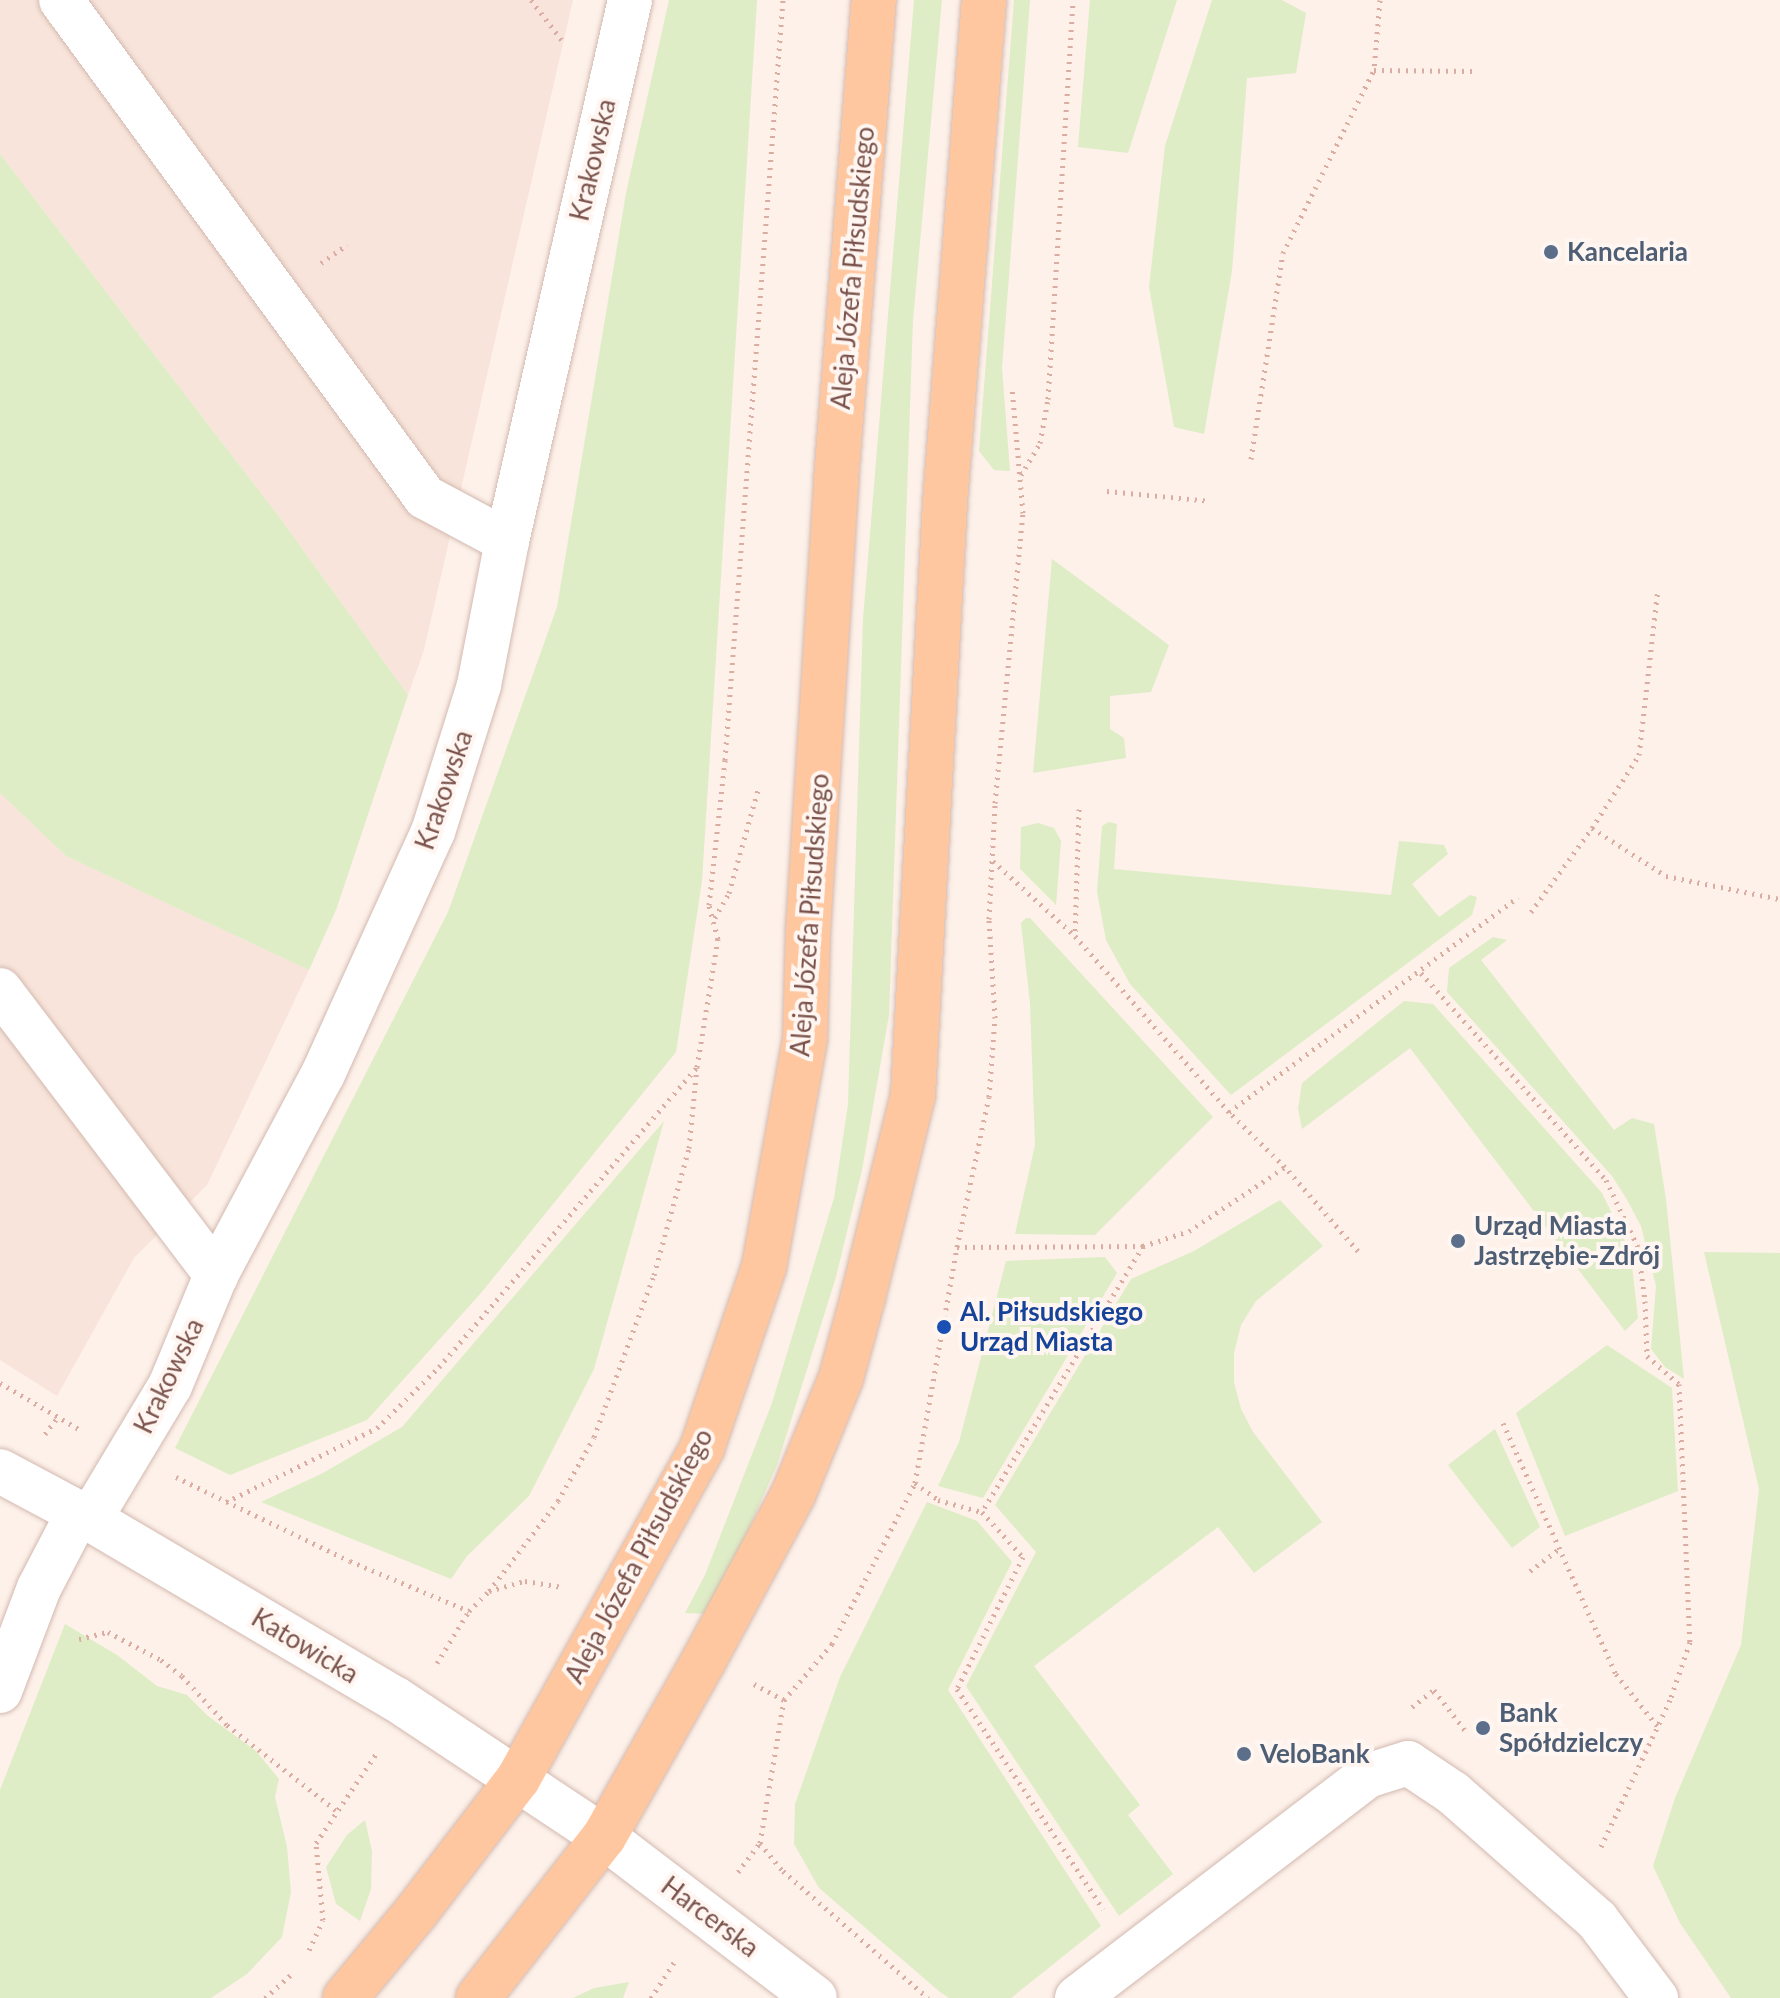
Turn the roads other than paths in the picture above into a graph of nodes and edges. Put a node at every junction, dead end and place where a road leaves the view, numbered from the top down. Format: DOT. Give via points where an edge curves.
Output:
graph roads {
  1 [pos="61,0"];
  2 [pos="630,0"];
  3 [pos="874,0"];
  4 [pos="984,0"];
  5 [pos="507,541"];
  6 [pos="0,990"];
  7 [pos="216,1275"];
  8 [pos="0,1471"];
  9 [pos="90,1519"];
  10 [pos="0,1691"];
  11 [pos="518,1779"];
  12 [pos="604,1837"];
  13 [pos="345,1998"];
  14 [pos="478,1998"];
  15 [pos="815,1998"];
  16 [pos="1077,1998"];
  17 [pos="1656,1998"];
  1 -- 5 [label="street" via="425,497"];
  2 -- 5 [label="street, Krakowska"];
  3 -- 11 [label="main road, Aleja Józefa Piłsudskiego" via="836,480 805,1039 764,1267 702,1448"];
  4 -- 12 [label="main road" via="945,502 913,1095 841,1378 793,1495"];
  5 -- 7 [label="street, Krakowska" via="479,685 433,832 323,1074"];
  6 -- 7 [label="street"];
  7 -- 9 [label="street, Krakowska" via="170,1386"];
  8 -- 9 [label="street, Katowicka"];
  9 -- 10 [label="street" via="76,1517 39,1588"];
  9 -- 11 [label="street, Katowicka" via="396,1699"];
  11 -- 12 [label="street, Katowicka"];
  11 -- 13 [label="main road, Aleja Józefa Piłsudskiego"];
  12 -- 14 [label="main road"];
  12 -- 15 [label="street, Harcerska"];
  16 -- 17 [label="street" via="1367,1776 1408,1763 1453,1793 1597,1920"];
}
